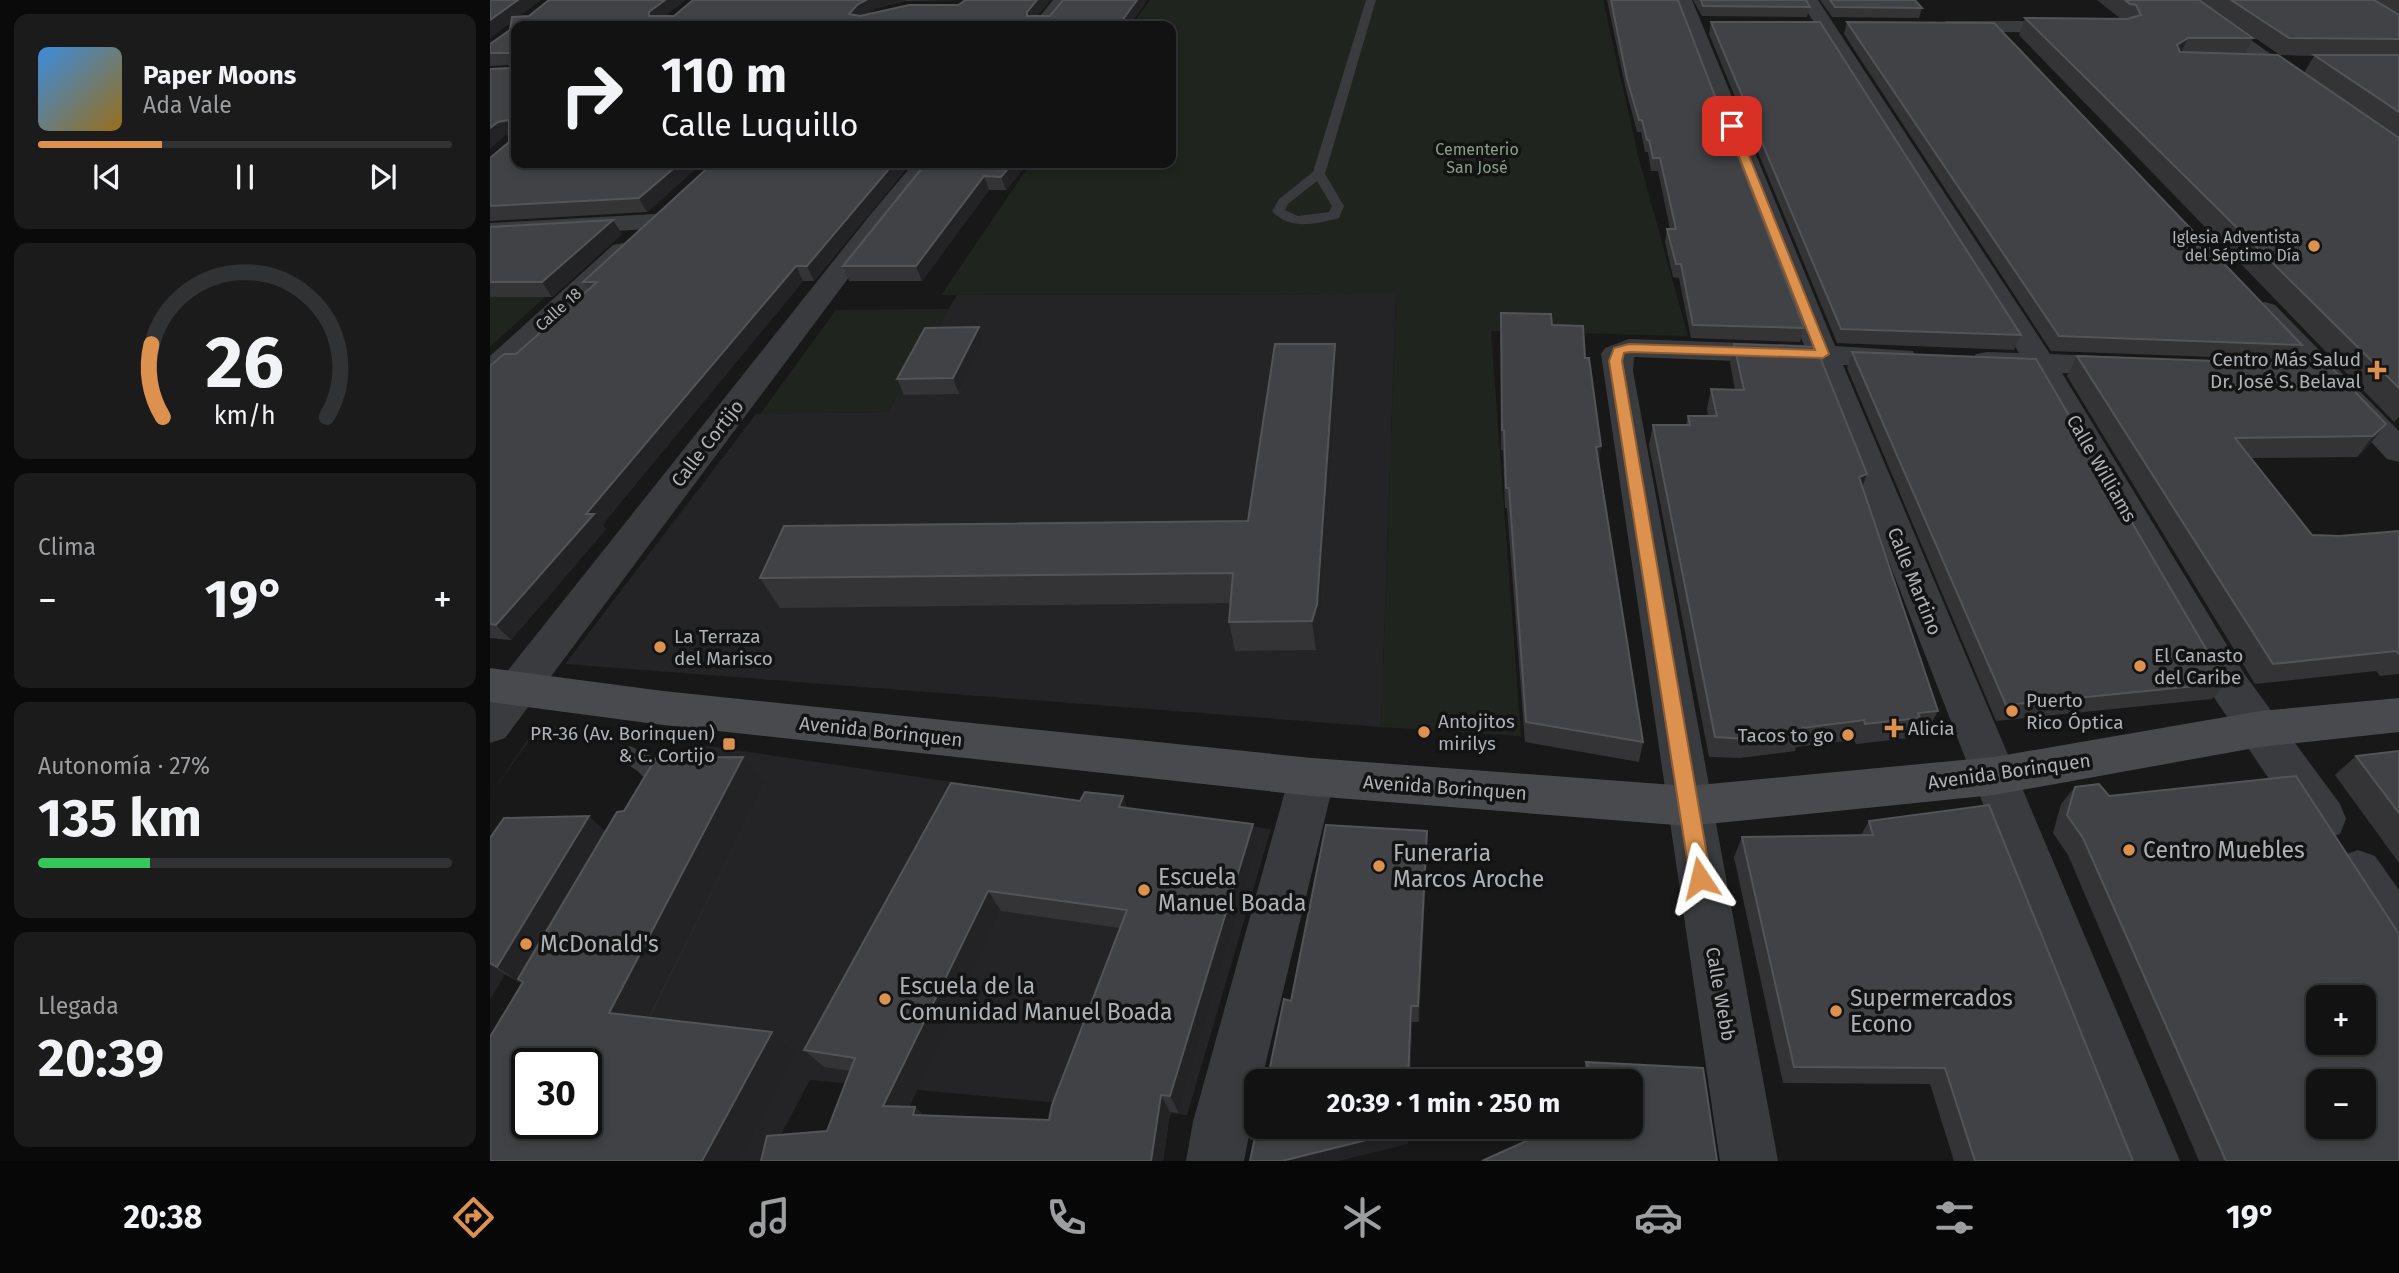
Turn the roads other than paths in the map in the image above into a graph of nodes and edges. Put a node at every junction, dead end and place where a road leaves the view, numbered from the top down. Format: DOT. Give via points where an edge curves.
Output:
graph roads {
  1 [pos="1063,0"];
  2 [pos="1371,0"];
  3 [pos="2183,0"];
  4 [pos="1698,17"];
  5 [pos="1822,20"];
  6 [pos="1045,21"];
  7 [pos="1928,27"];
  8 [pos="1997,27"];
  9 [pos="2093,27"];
  10 [pos="2024,56"];
  11 [pos="2233,64"];
  12 [pos="2273,64"];
  13 [pos="2311,64"];
  14 [pos="2315,93"];
  15 [pos="923,168"];
  16 [pos="1319,174"];
  17 [pos="490,232"];
  18 [pos="2252,296"];
  19 [pos="1823,354"];
  20 [pos="2041,364"];
  21 [pos="2149,367"];
  22 [pos="2284,371"];
  23 [pos="490,372"];
  24 [pos="2324,373"];
  25 [pos="2399,451"];
  26 [pos="504,686"];
  27 [pos="2399,715"];
  28 [pos="490,725"];
  29 [pos="2260,729"];
  30 [pos="630,755"];
  31 [pos="1994,776"];
  32 [pos="1312,777"];
  33 [pos="1688,806"];
  34 [pos="646,807"];
  35 [pos="2399,933"];
  36 [pos="1215,1161"];
  37 [pos="1749,1161"];
  38 [pos="2151,1161"];
  1 -- 6 [label="street"];
  2 -- 16 [label="lane"];
  3 -- 12 [label="street"];
  4 -- 19 [label="street, Calle Martino"];
  5 -- 20 [label="street, Calle Williams"];
  7 -- 8 [label="street"];
  8 -- 9 [label="street"];
  8 -- 10 [label="street"];
  11 -- 12 [label="street"];
  12 -- 13 [label="street"];
  12 -- 14 [label="street"];
  15 -- 26 [label="street, Calle Cortijo"];
  16 -- 16 [label="lane" via="1283,202 1279,211 1284,217 1298,222 1334,215 1338,206"];
  17 -- 23 [label="street, Calle 18" via="665,213"];
  18 -- 24 [label="street"];
  19 -- 20 [label="street"];
  19 -- 31 [label="street, Calle Martino"];
  19 -- 33 [label="street, Calle Webb" via="1629,348 1616,354"];
  20 -- 21 [label="street"];
  20 -- 29 [label="street, Calle Williams" via="2230,687"];
  22 -- 24 [label="street"];
  24 -- 25 [label="street"];
  26 -- 28 [label="street, Calle Cortijo"];
  26 -- 32 [label="street, Avenida Borinquen" via="663,708"];
  27 -- 29 [label="street, Avenida Borinquen"];
  29 -- 31 [label="street, Avenida Borinquen"];
  29 -- 35 [label="street, Calle Williams"];
  30 -- 34 [label="lane" via="649,766 656,778"];
  31 -- 33 [label="street, Avenida Borinquen"];
  31 -- 38 [label="street, Calle Martino"];
  32 -- 33 [label="street, Avenida Borinquen"];
  32 -- 36 [label="street"];
  33 -- 37 [label="street, Calle Webb"];
}
